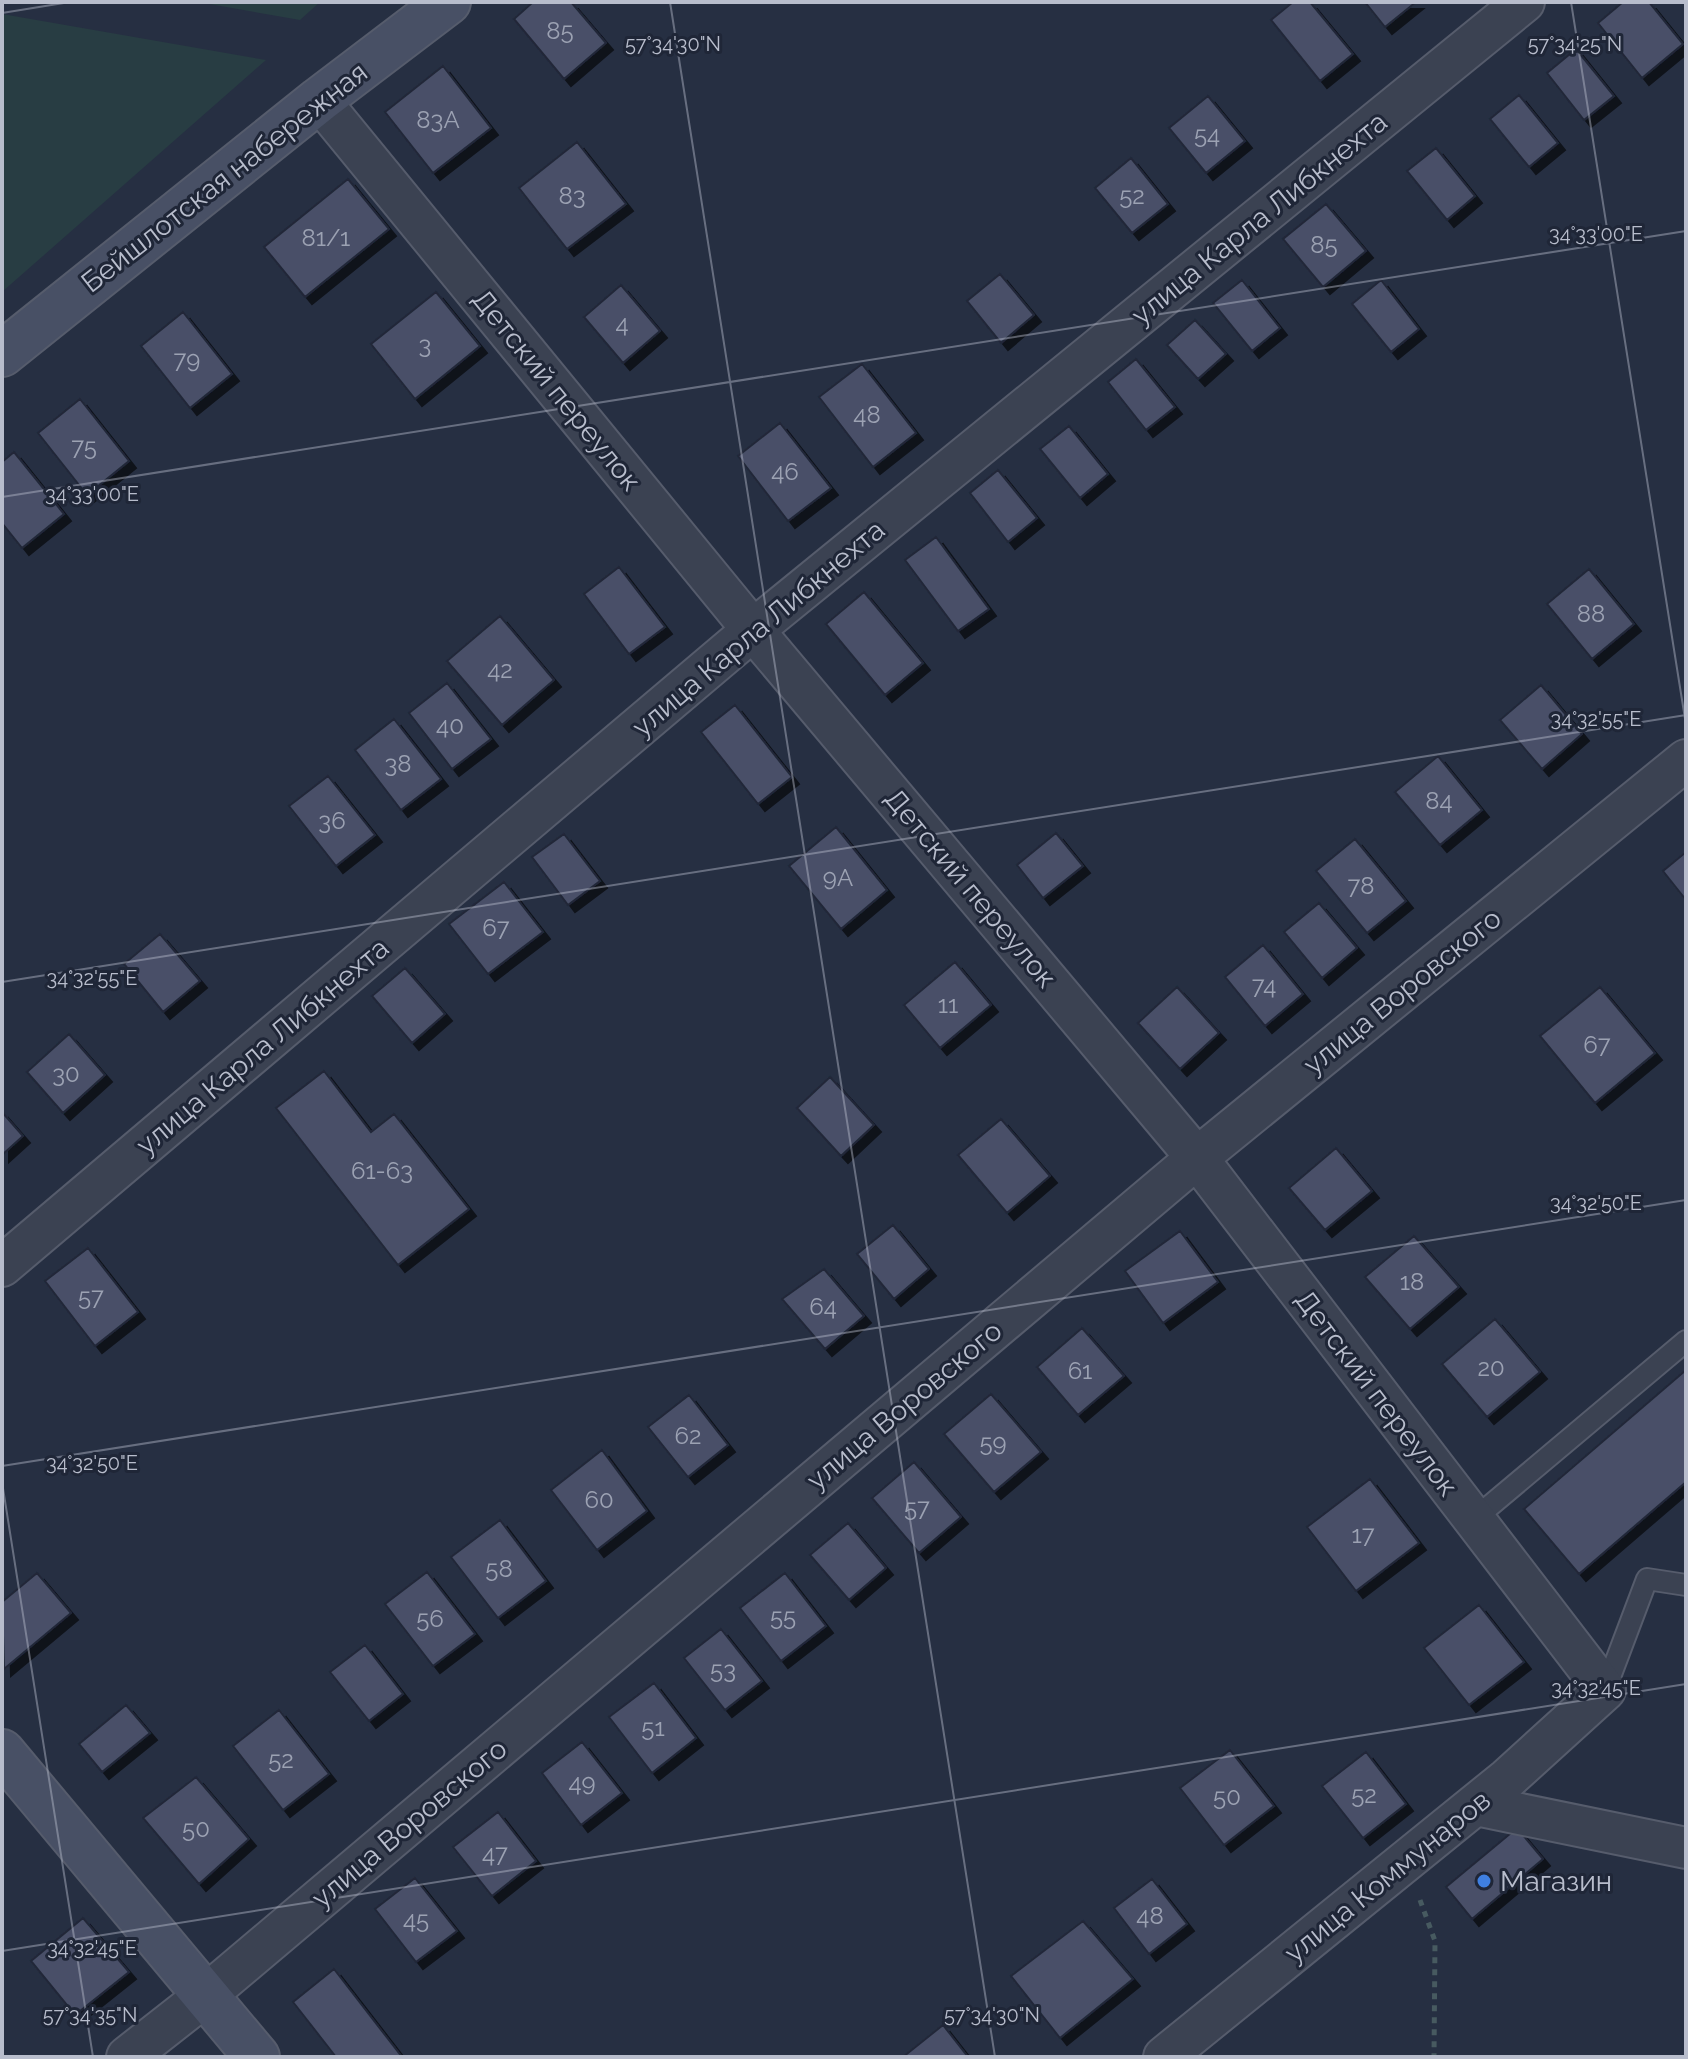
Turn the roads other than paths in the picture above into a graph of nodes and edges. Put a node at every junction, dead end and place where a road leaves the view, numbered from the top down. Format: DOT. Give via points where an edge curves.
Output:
graph roads {
  1 [pos="448,2"];
  2 [pos="1524,2"];
  3 [pos="319,100"];
  4 [pos="2,354"];
  5 [pos="753,630"];
  6 [pos="1686,760"];
  7 [pos="1197,1158"];
  8 [pos="2,1266"];
  9 [pos="1686,1341"];
  10 [pos="1473,1520"];
  11 [pos="1686,1585"];
  12 [pos="1605,1690"];
  13 [pos="2,1752"];
  14 [pos="1476,1805"];
  15 [pos="1686,1848"];
  16 [pos="206,1995"];
  17 [pos="127,2057"];
  18 [pos="257,2057"];
  19 [pos="1164,2057"];
  1 -- 3 [label="street, Бейшлотская набережная"];
  2 -- 5 [label="street, улица Карла Либкнехта"];
  3 -- 4 [label="street, Бейшлотская набережная"];
  3 -- 5 [label="street, Детский переулок"];
  5 -- 7 [label="street, Детский переулок"];
  5 -- 8 [label="street, улица Карла Либкнехта"];
  6 -- 7 [label="street, улица Воровского"];
  7 -- 10 [label="street, Детский переулок"];
  7 -- 16 [label="street, улица Воровского"];
  9 -- 10 [label="lane"];
  10 -- 12 [label="street, Детский переулок"];
  11 -- 12 [label="lane" via="1647,1579"];
  12 -- 14 [label="street, улица Коммунаров"];
  13 -- 16 [label="street"];
  14 -- 15 [label="street"];
  14 -- 19 [label="street, улица Коммунаров"];
  16 -- 17 [label="street, улица Воровского"];
  16 -- 18 [label="street"];
}
